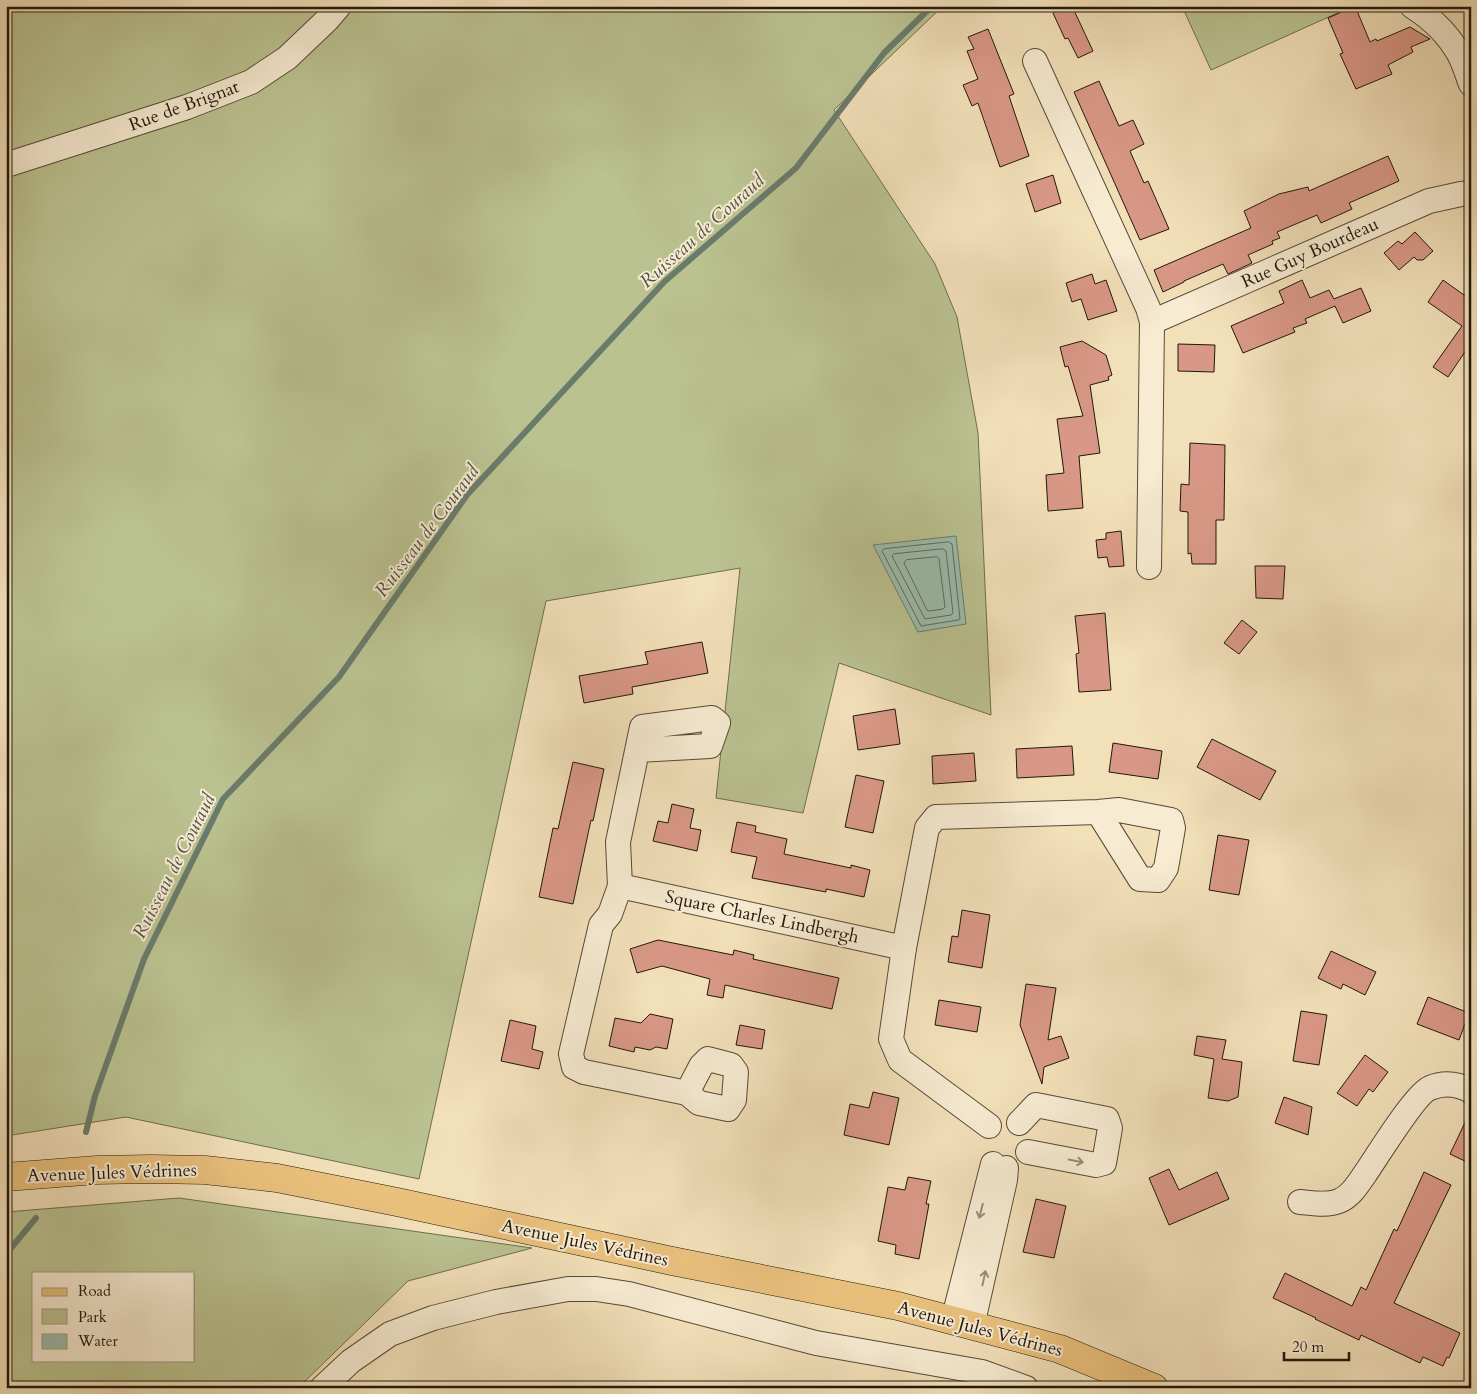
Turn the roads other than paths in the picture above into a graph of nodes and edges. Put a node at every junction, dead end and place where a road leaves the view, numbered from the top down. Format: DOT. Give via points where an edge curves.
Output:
graph roads {
  1 [pos="339,6"];
  2 [pos="1412,6"];
  3 [pos="1035,61"];
  4 [pos="1471,84"];
  5 [pos="6,165"];
  6 [pos="1471,194"];
  7 [pos="1152,322"];
  8 [pos="1149,567"];
  9 [pos="638,750"];
  10 [pos="1098,812"];
  11 [pos="620,886"];
  12 [pos="904,948"];
  13 [pos="1471,1090"];
  14 [pos="687,1093"];
  15 [pos="1019,1123"];
  16 [pos="989,1126"];
  17 [pos="1028,1152"];
  18 [pos="1000,1166"];
  19 [pos="6,1177"];
  20 [pos="1300,1202"];
  21 [pos="963,1323"];
  22 [pos="1154,1387"];
  23 [pos="322,1388"];
  24 [pos="1026,1388"];
  1 -- 5 [label="street, Rue de Brignat" via="287,58 251,82 188,107"];
  2 -- 4 [label="street" via="1441,28 1460,54"];
  3 -- 7 [label="street"];
  6 -- 7 [label="street, Rue Guy Bourdeau" via="1429,201"];
  7 -- 8 [label="street"];
  9 -- 11 [label="street" via="618,842"];
  10 -- 12 [label="street" via="936,817 927,828"];
  11 -- 12 [label="street, Square Charles Lindbergh"];
  11 -- 14 [label="street" via="610,914 601,925 571,1054 574,1067 584,1072"];
  12 -- 16 [label="street" via="890,1039 900,1060"];
  13 -- 20 [label="street" via="1445,1084 1428,1088 1415,1101 1355,1189 1339,1201 1320,1204"];
  15 -- 16 [label="street" via="1003,1120"];
  15 -- 17 [label="street" via="1029,1136"];
  17 -- 15 [label="street, one-way" via="1096,1165 1104,1163 1110,1128 1107,1119 1036,1105"];
  16 -- 18 [label="street" via="984,1132 982,1147 984,1154"];
  17 -- 18 [label="street" via="1017,1164"];
  18 -- 21 [label="street" via="1004,1189"];
  19 -- 21 [label="main road, Avenue Jules Védrines" via="150,1169 205,1170 277,1178 898,1306"];
  21 -- 22 [label="main road, Avenue Jules Védrines" via="1060,1349"];
  23 -- 24 [label="street" via="351,1360 390,1334 433,1318 496,1302 568,1289 629,1294 816,1343 982,1372"];
}
